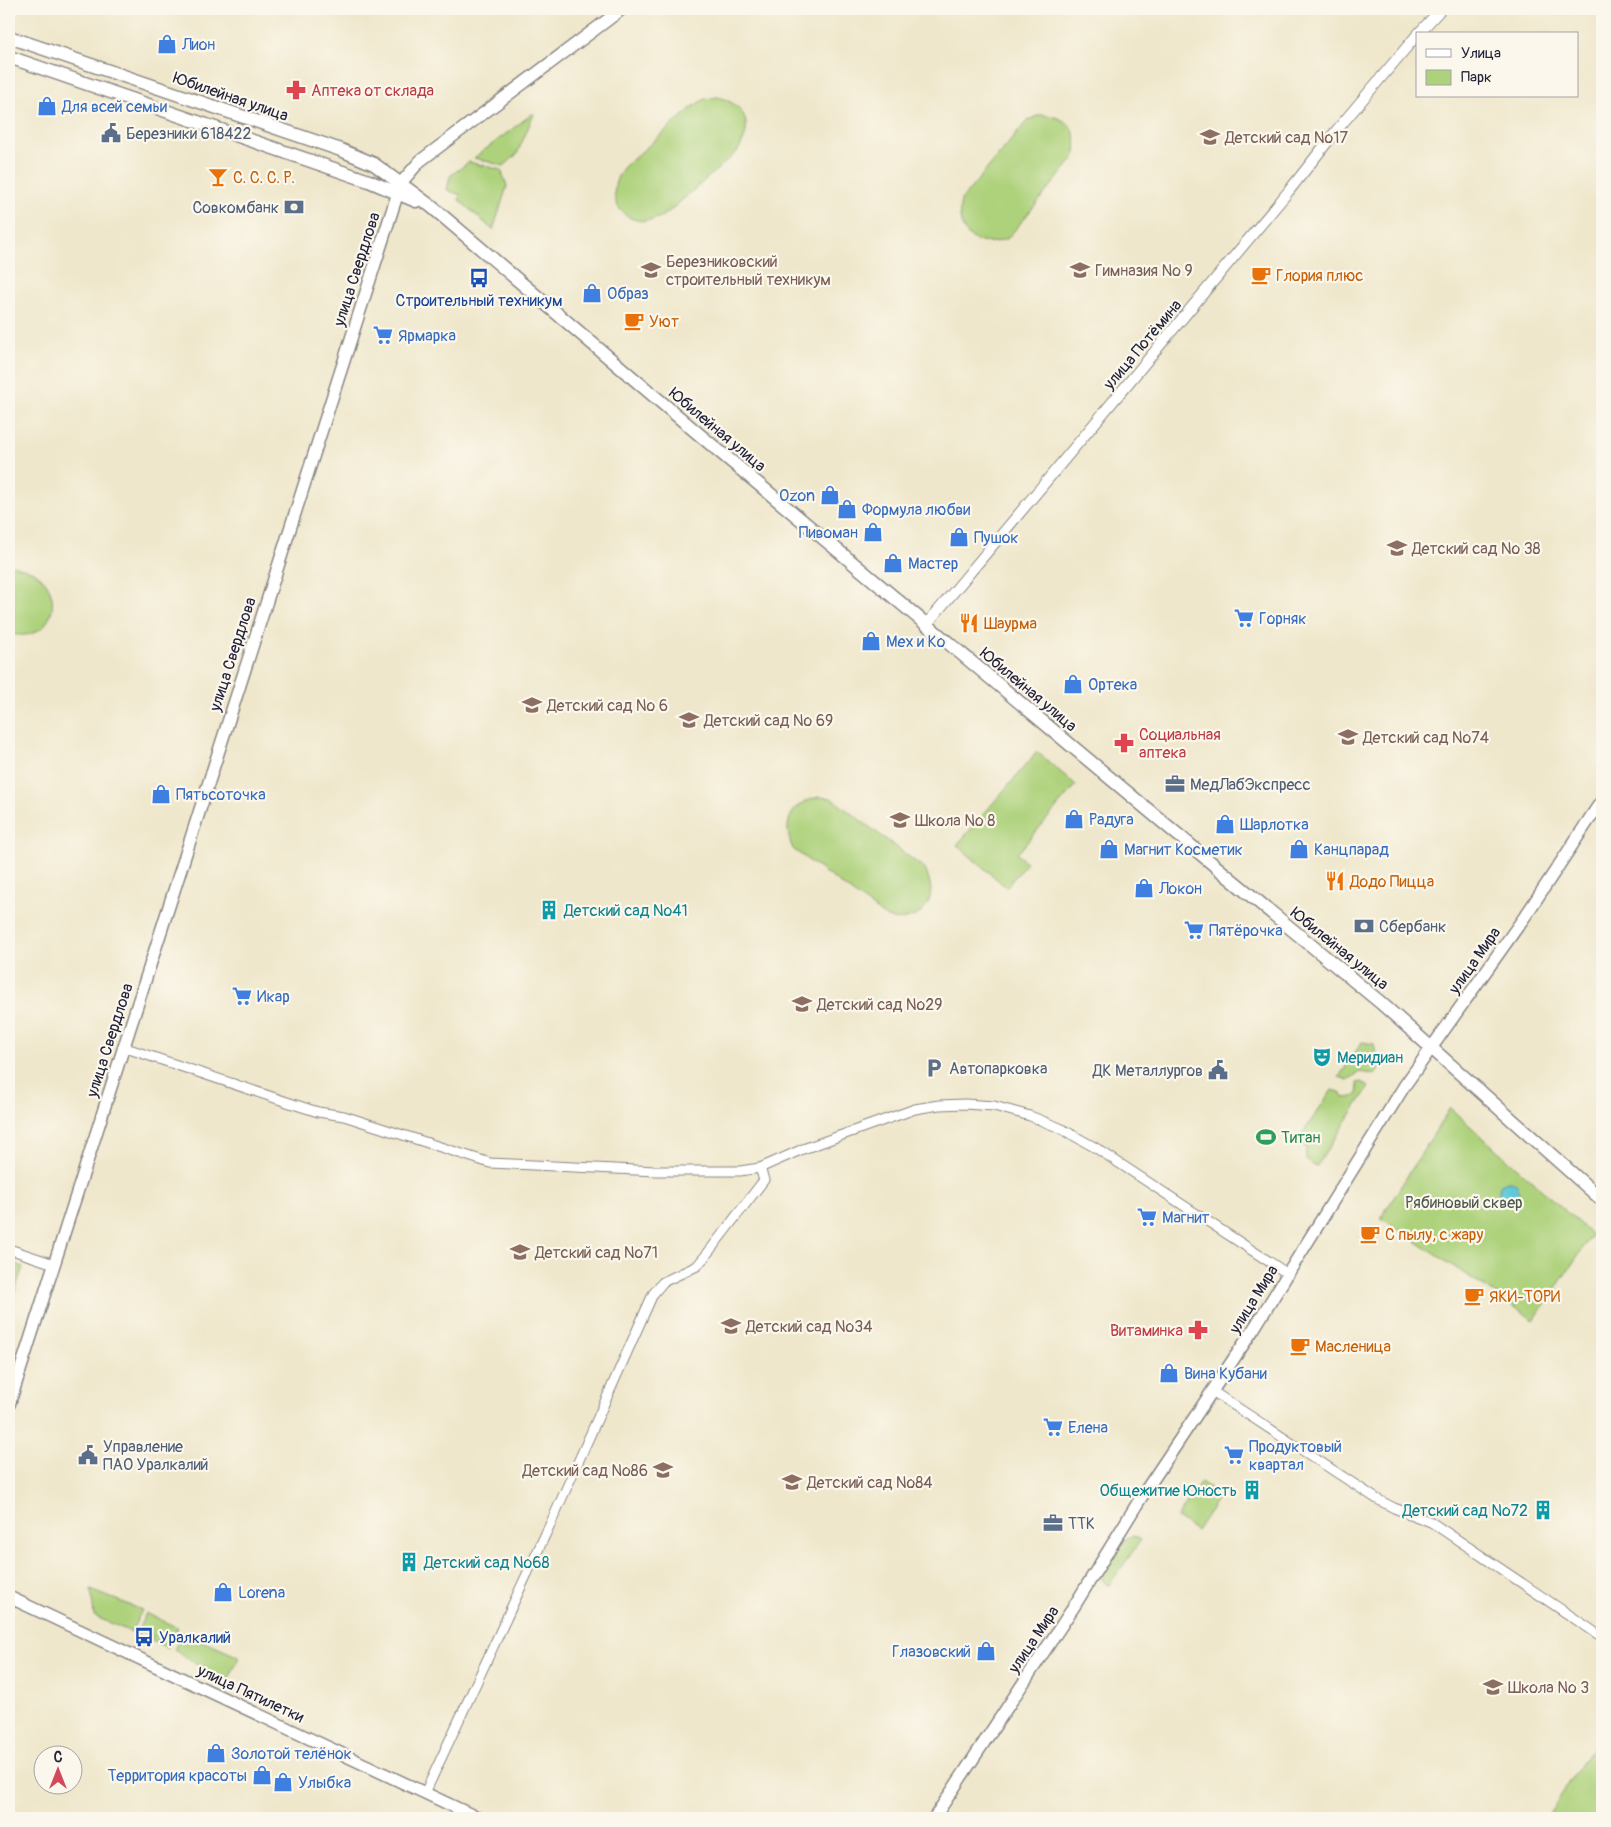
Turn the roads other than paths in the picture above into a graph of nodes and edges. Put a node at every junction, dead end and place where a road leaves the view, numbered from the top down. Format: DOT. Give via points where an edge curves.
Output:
graph roads {
  1 [pos="622,9"];
  2 [pos="1441,9"];
  3 [pos="1420,32"];
  4 [pos="1416,36"];
  5 [pos="9,37"];
  6 [pos="9,57"];
  7 [pos="399,188"];
  8 [pos="926,625"];
  9 [pos="1602,800"];
  10 [pos="123,1047"];
  11 [pos="1431,1047"];
  12 [pos="760,1168"];
  13 [pos="1602,1200"];
  14 [pos="9,1248"];
  15 [pos="54,1264"];
  16 [pos="1288,1274"];
  17 [pos="1212,1391"];
  18 [pos="9,1404"];
  19 [pos="9,1597"];
  20 [pos="1602,1637"];
  21 [pos="425,1793"];
  22 [pos="478,1818"];
  23 [pos="934,1818"];
  1 -- 7 [label="main road, улица Свердлова" via="420,161"];
  2 -- 3 [label="street, улица Потёмина"];
  4 -- 8 [label="street, улица Потёмина"];
  5 -- 7 [label="main road, Юбилейная улица" via="341,150 374,164"];
  6 -- 7 [label="main road, Юбилейная улица" via="351,175"];
  7 -- 8 [label="main road, Юбилейная улица" via="432,208"];
  7 -- 10 [label="main road, улица Свердлова"];
  8 -- 11 [label="main road, Юбилейная улица"];
  9 -- 11 [label="main road, улица Мира" via="1528,912"];
  10 -- 12 [label="street" via="318,1112 344,1116 490,1163 656,1171"];
  10 -- 15 [label="main road, улица Свердлова"];
  11 -- 13 [label="main road, Юбилейная улица"];
  11 -- 16 [label="main road, улица Мира"];
  12 -- 16 [label="street" via="803,1149 915,1110 939,1105 994,1106 1060,1128 1096,1148"];
  12 -- 21 [label="street" via="764,1180 697,1266 663,1282 653,1294"];
  14 -- 15 [label="street"];
  15 -- 18 [label="main road, улица Свердлова"];
  16 -- 17 [label="main road, улица Мира"];
  17 -- 20 [label="street" via="1377,1499 1431,1522"];
  17 -- 23 [label="main road, улица Мира"];
  19 -- 21 [label="main road, улица Пятилетки"];
  21 -- 22 [label="main road, улица Пятилетки"];
}
